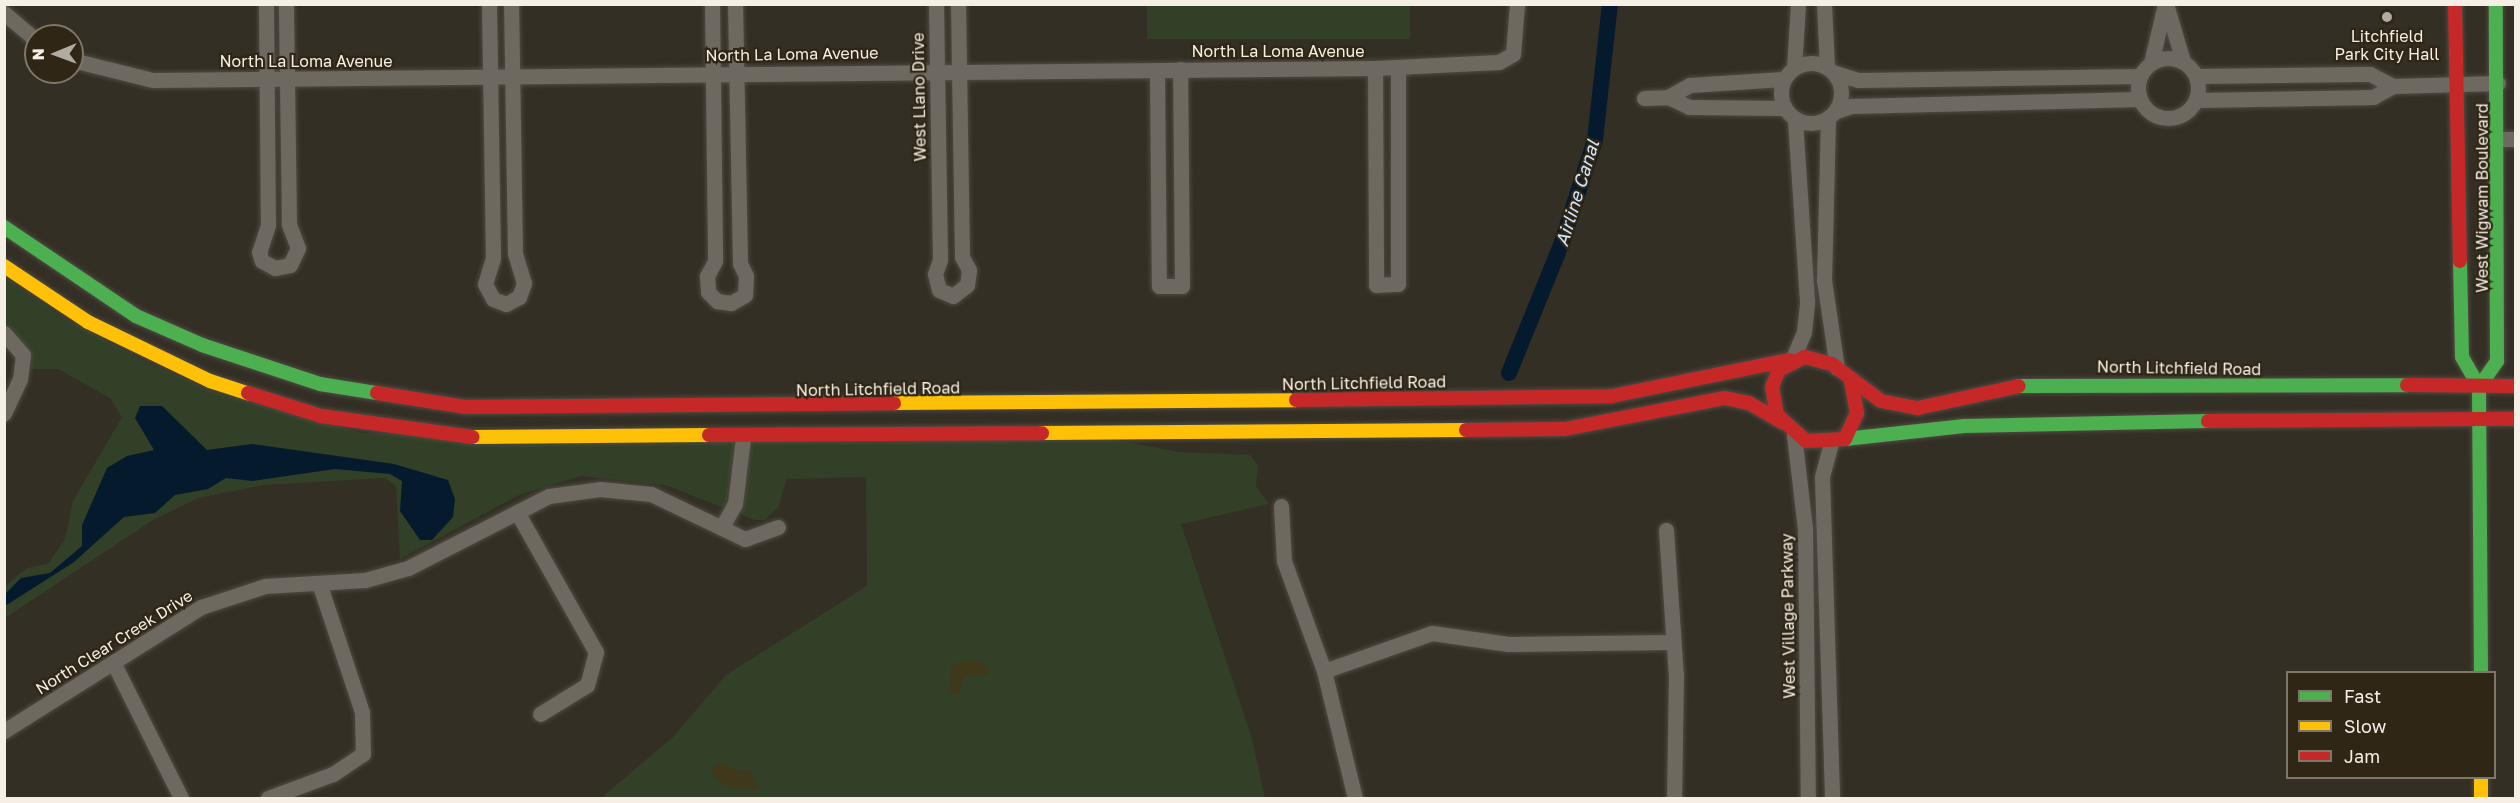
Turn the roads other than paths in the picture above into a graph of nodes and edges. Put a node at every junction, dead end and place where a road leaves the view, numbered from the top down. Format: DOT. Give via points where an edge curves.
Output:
graph roads {
  1 [pos="266,4"];
  2 [pos="286,4"];
  3 [pos="489,4"];
  4 [pos="511,4"];
  5 [pos="712,4"];
  6 [pos="735,4"];
  7 [pos="936,4"];
  8 [pos="958,4"];
  9 [pos="1517,4"];
  10 [pos="1798,4"];
  11 [pos="1824,4"];
  12 [pos="2166,4"];
  13 [pos="2455,4"];
  14 [pos="2496,4"];
  15 [pos="4,13"];
  16 [pos="24,30"];
  17 [pos="2183,62"];
  18 [pos="84,63"];
  19 [pos="2151,63"];
  20 [pos="1398,67"];
  21 [pos="937,69"];
  22 [pos="958,69"];
  23 [pos="1180,69"];
  24 [pos="1375,69"];
  25 [pos="1156,70"];
  26 [pos="1831,70"];
  27 [pos="713,73"];
  28 [pos="736,73"];
  29 [pos="1789,73"];
  30 [pos="512,76"];
  31 [pos="2140,76"];
  32 [pos="2197,76"];
  33 [pos="489,78"];
  34 [pos="288,79"];
  35 [pos="268,80"];
  36 [pos="2498,83"];
  37 [pos="2456,84"];
  38 [pos="2393,86"];
  39 [pos="1668,97"];
  40 [pos="1644,98"];
  41 [pos="2140,99"];
  42 [pos="2197,99"];
  43 [pos="1790,113"];
  44 [pos="1832,115"];
  45 [pos="2499,139"];
  46 [pos="2516,139"];
  47 [pos="1398,177"];
  48 [pos="1376,178"];
  49 [pos="1158,182"];
  50 [pos="1180,182"];
  51 [pos="960,188"];
  52 [pos="289,189"];
  53 [pos="939,189"];
  54 [pos="268,190"];
  55 [pos="738,190"];
  56 [pos="492,191"];
  57 [pos="514,191"];
  58 [pos="714,191"];
  59 [pos="4,227"];
  60 [pos="4,266"];
  61 [pos="4,333"];
  62 [pos="1791,359"];
  63 [pos="1837,368"];
  64 [pos="1851,382"];
  65 [pos="2516,386"];
  66 [pos="2479,387"];
  67 [pos="4,413"];
  68 [pos="2516,419"];
  69 [pos="2480,421"];
  70 [pos="1783,423"];
  71 [pos="1794,435"];
  72 [pos="743,438"];
  73 [pos="1838,441"];
  74 [pos="1281,506"];
  75 [pos="517,512"];
  76 [pos="722,527"];
  77 [pos="778,527"];
  78 [pos="1666,530"];
  79 [pos="320,586"];
  80 [pos="1671,642"];
  81 [pos="114,664"];
  82 [pos="1324,671"];
  83 [pos="2481,671"];
  84 [pos="540,714"];
  85 [pos="4,731"];
  86 [pos="2481,779"];
  87 [pos="181,798"];
  88 [pos="268,798"];
  89 [pos="1356,798"];
  90 [pos="1674,798"];
  91 [pos="1808,798"];
  92 [pos="1832,798"];
  93 [pos="2481,798"];
  1 -- 35 [label="street"];
  2 -- 34 [label="street"];
  3 -- 33 [label="street"];
  4 -- 30 [label="street"];
  5 -- 27 [label="street"];
  6 -- 28 [label="street"];
  7 -- 21 [label="street, West Llano Drive"];
  8 -- 22 [label="street, West Llano Drive"];
  9 -- 20 [label="street, North La Loma Avenue" via="1513,54 1488,64"];
  10 -- 29 [label="street"];
  11 -- 26 [label="street"];
  12 -- 17 [label="street"];
  12 -- 19 [label="street"];
  13 -- 37 [label="main road, West Wigwam Boulevard"];
  14 -- 36 [label="main road, West Wigwam Boulevard"];
  15 -- 16 [label="street"];
  17 -- 19 [label="street" via="2167,57"];
  17 -- 32 [label="street"];
  18 -- 35 [label="street, North La Loma Avenue" via="153,80"];
  19 -- 31 [label="street"];
  20 -- 24 [label="street, North La Loma Avenue"];
  20 -- 47 [label="street"];
  21 -- 22 [label="street, North La Loma Avenue"];
  21 -- 28 [label="street, North La Loma Avenue"];
  21 -- 53 [label="street, West Llano Drive"];
  22 -- 25 [label="street, North La Loma Avenue"];
  22 -- 51 [label="street, West Llano Drive"];
  23 -- 24 [label="street, North La Loma Avenue"];
  23 -- 25 [label="street, North La Loma Avenue"];
  23 -- 50 [label="street"];
  24 -- 48 [label="street"];
  25 -- 49 [label="street"];
  26 -- 29 [label="street" via="1808,62"];
  26 -- 31 [label="street" via="1858,80"];
  26 -- 44 [label="street" via="1842,93"];
  27 -- 28 [label="street, North La Loma Avenue"];
  27 -- 30 [label="street, North La Loma Avenue"];
  27 -- 58 [label="street"];
  28 -- 55 [label="street"];
  29 -- 39 [label="street" via="1690,85"];
  29 -- 43 [label="street"];
  30 -- 33 [label="street, North La Loma Avenue"];
  30 -- 57 [label="street"];
  31 -- 41 [label="street"];
  32 -- 38 [label="street" via="2370,74"];
  32 -- 42 [label="street"];
  33 -- 34 [label="street, North La Loma Avenue"];
  33 -- 56 [label="street"];
  34 -- 35 [label="street, North La Loma Avenue"];
  34 -- 52 [label="street"];
  35 -- 54 [label="street"];
  36 -- 37 [label="street"];
  36 -- 45 [label="main road, West Wigwam Boulevard"];
  37 -- 38 [label="street"];
  37 -- 66 [label="main road, West Wigwam Boulevard" via="2462,357"];
  38 -- 42 [label="street" via="2373,97"];
  39 -- 40 [label="street"];
  39 -- 43 [label="street" via="1689,107"];
  41 -- 42 [label="street" via="2148,111 2168,118 2182,116"];
  41 -- 44 [label="street" via="1851,106"];
  43 -- 44 [label="street" via="1809,123"];
  43 -- 62 [label="street" via="1807,301 1804,332"];
  44 -- 63 [label="street" via="1824,280"];
  45 -- 46 [label="street"];
  45 -- 66 [label="main road, West Wigwam Boulevard" via="2497,361"];
  47 -- 48 [label="street"];
  47 -- 48 [label="street" via="1398,284 1376,285"];
  49 -- 50 [label="street"];
  49 -- 50 [label="street" via="1159,286 1182,286"];
  51 -- 53 [label="street"];
  51 -- 53 [label="street, West Llano Drive" via="962,257 969,270 967,285 953,296 936,282"];
  52 -- 54 [label="street"];
  52 -- 54 [label="street" via="289,224 298,248 290,265 275,268 259,252 268,225"];
  55 -- 58 [label="street"];
  55 -- 58 [label="street" via="745,295 731,303 717,302 708,291 707,276 716,261"];
  56 -- 57 [label="street"];
  56 -- 57 [label="street" via="493,258 485,284 493,299 507,304 519,297 524,283 514,253"];
  59 -- 62 [label="main road, North Litchfield Road" via="136,316 202,345 320,384 440,405 596,410 1562,398 1612,396"];
  60 -- 72 [label="main road" via="88,322 175,366 321,416 478,438"];
  61 -- 67 [label="street" via="23,355 20,379"];
  62 -- 63 [label="main road" via="1818,358"];
  62 -- 70 [label="main road" via="1772,387"];
  63 -- 64 [label="main road"];
  64 -- 66 [label="main road, North Litchfield Road" via="1881,401 1918,408 2035,383"];
  64 -- 73 [label="main road" via="1857,413"];
  65 -- 66 [label="main road, North Litchfield Road"];
  66 -- 69 [label="main road, West Wigwam Boulevard"];
  68 -- 69 [label="main road"];
  69 -- 73 [label="main road" via="2125,421 1922,429"];
  69 -- 83 [label="main road, West Wigwam Boulevard"];
  70 -- 71 [label="main road"];
  70 -- 72 [label="main road" via="1749,403 1725,398 1613,423 1565,429"];
  71 -- 73 [label="main road"];
  71 -- 91 [label="street, West Village Parkway" via="1805,528"];
  72 -- 76 [label="street" via="735,504"];
  73 -- 92 [label="street" via="1822,477"];
  74 -- 82 [label="street" via="1284,561"];
  75 -- 76 [label="street, North Clear Creek Drive" via="549,496 600,489 651,494"];
  75 -- 79 [label="street, North Clear Creek Drive" via="408,568"];
  75 -- 84 [label="street" via="596,652 587,685"];
  76 -- 77 [label="street, North Clear Creek Drive" via="745,539"];
  78 -- 80 [label="street"];
  79 -- 81 [label="street, North Clear Creek Drive" via="265,586 233,594 201,607"];
  79 -- 88 [label="street" via="363,712 363,753 333,774"];
  80 -- 82 [label="street" via="1508,644 1432,633"];
  80 -- 90 [label="street" via="1676,675"];
  81 -- 85 [label="street, North Clear Creek Drive"];
  81 -- 87 [label="street"];
  82 -- 89 [label="street"];
  86 -- 93 [label="main road"];
}
